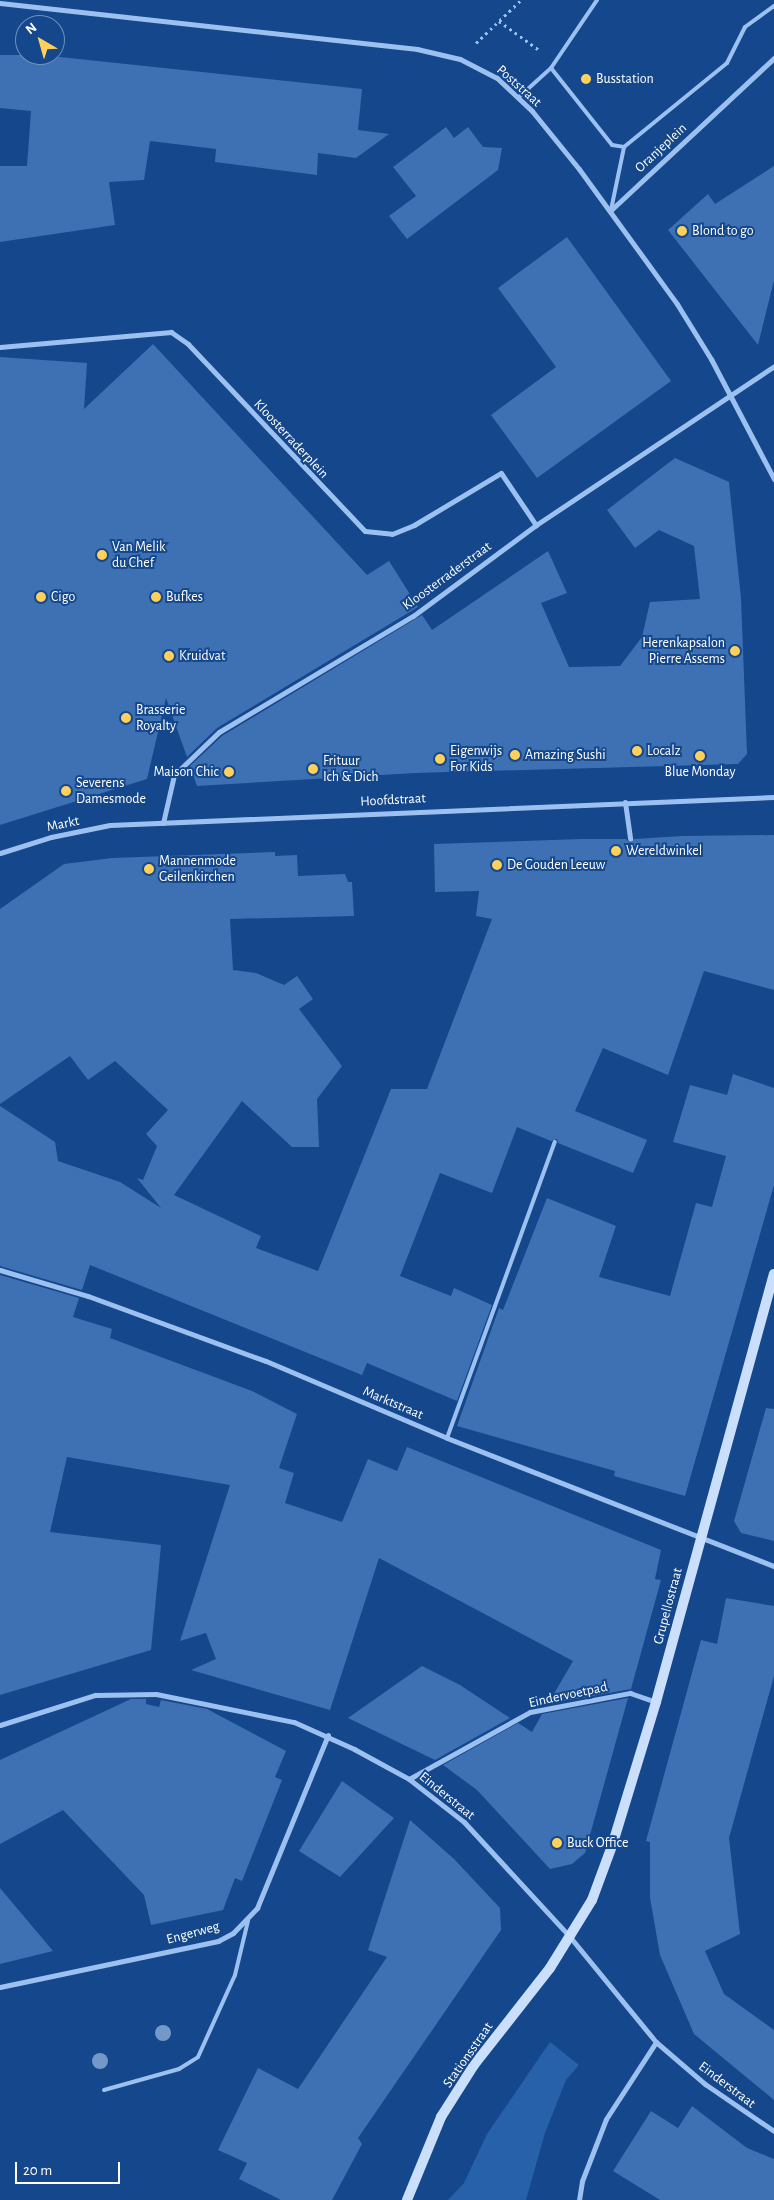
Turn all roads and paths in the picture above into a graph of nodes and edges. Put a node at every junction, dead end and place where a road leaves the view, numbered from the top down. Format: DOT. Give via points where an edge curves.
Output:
graph roads {
  1 [pos="521,0"];
  2 [pos="597,0"];
  3 [pos="0,3"];
  4 [pos="774,6"];
  5 [pos="499,21"];
  6 [pos="774,58"];
  7 [pos="460,59"];
  8 [pos="554,62"];
  9 [pos="551,68"];
  10 [pos="519,97"];
  11 [pos="624,147"];
  12 [pos="610,210"];
  13 [pos="0,347"];
  14 [pos="774,366"];
  15 [pos="729,393"];
  16 [pos="774,478"];
  17 [pos="536,525"];
  18 [pos="774,797"];
  19 [pos="625,802"];
  20 [pos="163,823"];
  21 [pos="630,839"];
  22 [pos="0,854"];
  23 [pos="555,1142"];
  24 [pos="0,1270"];
  25 [pos="774,1274"];
  26 [pos="447,1438"];
  27 [pos="701,1540"];
  28 [pos="774,1566"];
  29 [pos="656,1702"];
  30 [pos="0,1725"];
  31 [pos="328,1735"];
  32 [pos="409,1779"];
  33 [pos="248,1921"];
  34 [pos="570,1937"];
  35 [pos="0,1987"];
  36 [pos="656,2042"];
  37 [pos="104,2090"];
  38 [pos="774,2131"];
  39 [pos="407,2200"];
  40 [pos="579,2200"];
  1 -- 5 [label="path"];
  2 -- 8 [label="lane"];
  3 -- 7 [label="street, Poststraat" via="416,49"];
  4 -- 11 [label="lane, Oranjeplein" via="745,28 727,63"];
  5 -- 7 [label="path"];
  5 -- 8 [label="path"];
  6 -- 12 [label="street, Oranjeplein"];
  7 -- 10 [label="street, Poststraat" via="497,78"];
  8 -- 9 [label="lane"];
  9 -- 10 [label="lane"];
  9 -- 11 [label="lane, Oranjeplein" via="612,145"];
  10 -- 12 [label="street, Poststraat"];
  11 -- 12 [label="lane, Oranjeplein"];
  12 -- 15 [label="street, Poststraat" via="677,304"];
  13 -- 17 [label="street, Kloosterraderplein" via="171,332 188,344 365,530 392,534 414,525 501,473"];
  14 -- 15 [label="street, Kloosterraderstraat"];
  15 -- 16 [label="street, Poststraat"];
  15 -- 17 [label="street, Kloosterraderstraat"];
  17 -- 20 [label="street, Kloosterraderstraat" via="412,616 219,732 174,775"];
  18 -- 19 [label="street, Hoofdstraat"];
  19 -- 20 [label="street, Hoofdstraat"];
  19 -- 21 [label="street"];
  20 -- 22 [label="street, Markt" via="110,826 51,837"];
  23 -- 26 [label="lane"];
  24 -- 26 [label="street, Marktstraat" via="88,1296 266,1361"];
  25 -- 27 [label="main road, Grupellostraat"];
  26 -- 27 [label="street, Marktstraat"];
  27 -- 28 [label="street, Marktstraat"];
  27 -- 29 [label="main road, Grupellostraat"];
  29 -- 32 [label="street, Eindervoetpad" via="630,1693 530,1712"];
  29 -- 34 [label="main road, Grupellostraat" via="612,1846 592,1900"];
  30 -- 31 [label="street, Einderstraat" via="66,1702 123,1693 204,1701 294,1722"];
  31 -- 32 [label="street, Einderstraat"];
  31 -- 33 [label="street, Engerweg" via="258,1908"];
  32 -- 34 [label="street, Einderstraat" via="464,1822"];
  33 -- 35 [label="street, Engerweg" via="218,1941"];
  33 -- 37 [label="lane" via="235,1975 198,2057 179,2069"];
  34 -- 36 [label="street, Einderstraat"];
  34 -- 39 [label="main road, Stationsstraat" via="474,2065 442,2117"];
  36 -- 38 [label="street, Einderstraat" via="705,2084"];
  36 -- 40 [label="street" via="606,2119 582,2181"];
}
